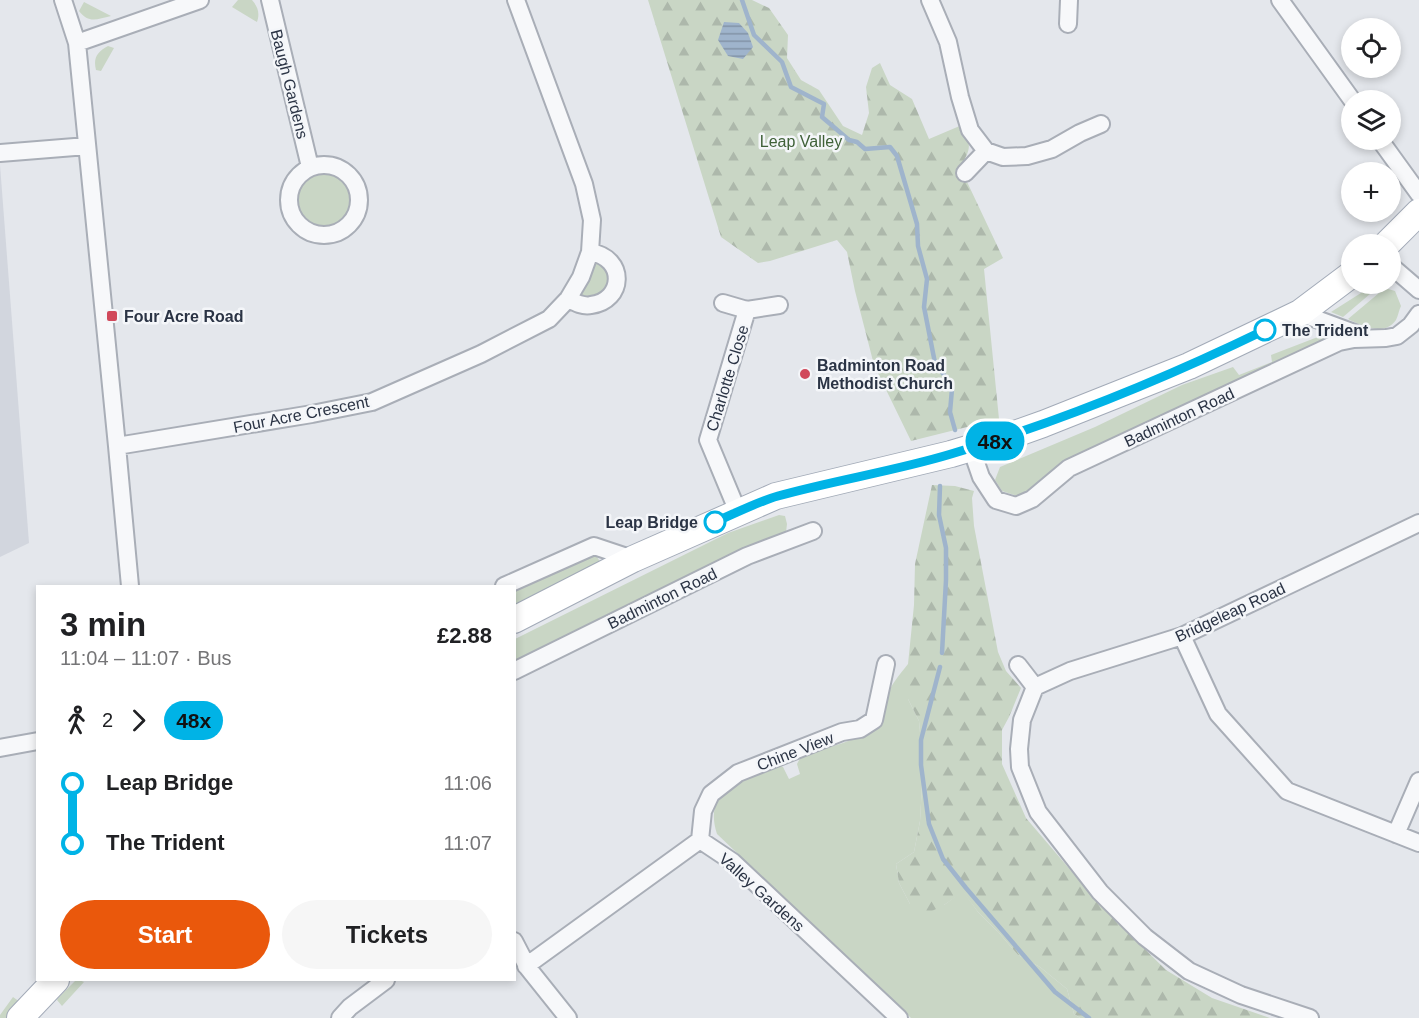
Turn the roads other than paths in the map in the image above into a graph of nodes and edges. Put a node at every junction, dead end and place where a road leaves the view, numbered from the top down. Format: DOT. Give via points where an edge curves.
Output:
graph roads {
  1 [pos="63,0"];
  2 [pos="200,0"];
  3 [pos="270,0"];
  4 [pos="516,0"];
  5 [pos="930,0"];
  6 [pos="1069,0"];
  7 [pos="1280,0"];
  8 [pos="1068,24"];
  9 [pos="77,43"];
  10 [pos="1345,90"];
  11 [pos="1101,124"];
  12 [pos="87,146"];
  13 [pos="1387,150"];
  14 [pos="986,151"];
  15 [pos="0,153"];
  16 [pos="310,167"];
  17 [pos="965,173"];
  18 [pos="1419,194"];
  19 [pos="1419,212"];
  20 [pos="1397,234"];
  21 [pos="591,252"];
  22 [pos="1401,274"];
  23 [pos="1341,282"];
  24 [pos="1419,290"];
  25 [pos="568,299"];
  26 [pos="723,303"];
  27 [pos="778,305"];
  28 [pos="747,310"];
  29 [pos="1300,313"];
  30 [pos="1419,314"];
  31 [pos="1369,338"];
  32 [pos="117,446"];
  33 [pos="971,448"];
  34 [pos="738,512"];
  35 [pos="1419,523"];
  36 [pos="813,531"];
  37 [pos="633,559"];
  38 [pos="130,585"];
  39 [pos="506,585"];
  40 [pos="516,619"];
  41 [pos="1182,636"];
  42 [pos="886,664"];
  43 [pos="1018,665"];
  44 [pos="516,669"];
  45 [pos="1035,687"];
  46 [pos="36,741"];
  47 [pos="0,748"];
  48 [pos="1419,782"];
  49 [pos="1396,834"];
  50 [pos="700,840"];
  51 [pos="1419,843"];
  52 [pos="516,945"];
  53 [pos="526,966"];
  54 [pos="55,981"];
  55 [pos="385,981"];
  56 [pos="20,1018"];
  57 [pos="340,1018"];
  58 [pos="568,1018"];
  59 [pos="899,1018"];
  60 [pos="1310,1018"];
  1 -- 9 [label="street"];
  2 -- 9 [label="street"];
  3 -- 16 [label="street, Baugh Gardens"];
  4 -- 21 [label="street, Four Acre Crescent" via="584,184 592,220"];
  5 -- 14 [label="street" via="948,42 970,130"];
  6 -- 8 [label="street"];
  7 -- 10 [label="street"];
  9 -- 12 [label="street"];
  11 -- 14 [label="street" via="1078,126 1052,149 1027,156 1003,157"];
  12 -- 15 [label="street"];
  12 -- 32 [label="street"];
  13 -- 18 [label="street"];
  14 -- 17 [label="street"];
  16 -- 16 [label="street" via="338,167 356,185 359,201 354,218 343,230 315,234 296,222 289,208 289,193 297,176"];
  19 -- 20 [label="main road"];
  21 -- 25 [label="street, Four Acre Crescent"];
  21 -- 25 [label="street" via="613,264 617,274 614,290 604,301 589,306"];
  22 -- 24 [label="street"];
  23 -- 29 [label="main road"];
  25 -- 32 [label="street, Four Acre Crescent" via="549,320 372,402"];
  26 -- 28 [label="street, Charlotte Close"];
  27 -- 28 [label="street, Charlotte Close"];
  28 -- 34 [label="street, Charlotte Close" via="708,440"];
  29 -- 31 [label="street"];
  29 -- 33 [label="main road" via="1189,366 1001,440"];
  30 -- 31 [label="street, Badminton Road" via="1396,336"];
  31 -- 33 [label="street, Badminton Road" via="1339,342 1069,468 1032,499 1016,506 996,500 981,477"];
  32 -- 38 [label="street"];
  33 -- 34 [label="main road" via="776,496"];
  34 -- 37 [label="main road"];
  35 -- 41 [label="street, Bridgeleap Road"];
  36 -- 44 [label="street, Badminton Road" via="747,556"];
  37 -- 39 [label="street" via="594,546"];
  37 -- 40 [label="main road"];
  41 -- 45 [label="street, Bridgeleap Road" via="1070,671"];
  41 -- 49 [label="street" via="1218,714 1287,791"];
  42 -- 50 [label="street, Chine View" via="874,720 860,729 738,773 711,794 703,811"];
  43 -- 45 [label="street"];
  45 -- 60 [label="street" via="1022,720 1020,767 1038,812 1100,892 1145,937 1189,971 1240,995"];
  46 -- 47 [label="street"];
  48 -- 49 [label="street"];
  49 -- 51 [label="street"];
  50 -- 53 [label="street"];
  50 -- 59 [label="street, Valley Gardens" via="733,862"];
  52 -- 53 [label="street"];
  53 -- 58 [label="street"];
  54 -- 56 [label="main road"];
  55 -- 57 [label="street"];
}
